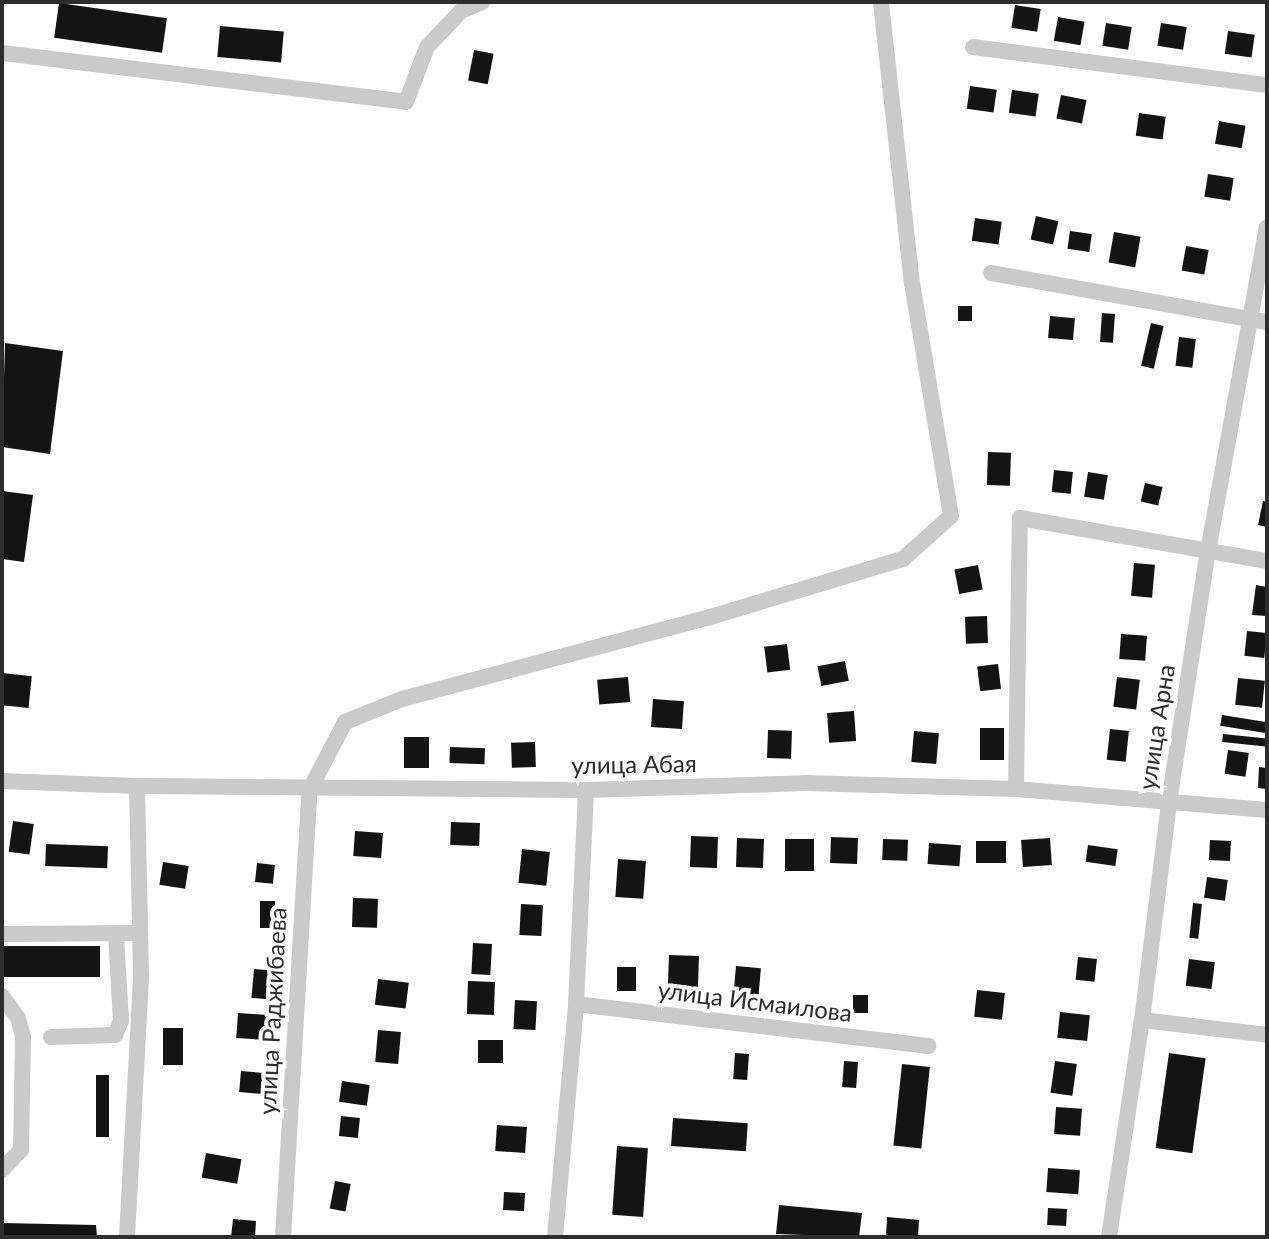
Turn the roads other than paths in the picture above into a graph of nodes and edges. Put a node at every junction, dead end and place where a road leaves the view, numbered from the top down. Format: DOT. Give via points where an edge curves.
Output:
graph roads {
  1 [pos="482,2"];
  2 [pos="881,2"];
  3 [pos="973,47"];
  4 [pos="3,53"];
  5 [pos="1267,85"];
  6 [pos="1267,227"];
  7 [pos="991,273"];
  8 [pos="1249,319"];
  9 [pos="1267,322"];
  10 [pos="1208,551"];
  11 [pos="1267,561"];
  12 [pos="2,781"];
  13 [pos="137,786"];
  14 [pos="310,789"];
  15 [pos="1016,789"];
  16 [pos="586,790"];
  17 [pos="1169,802"];
  18 [pos="1267,810"];
  19 [pos="140,933"];
  20 [pos="2,934"];
  21 [pos="116,934"];
  22 [pos="2,996"];
  23 [pos="576,1004"];
  24 [pos="1142,1020"];
  25 [pos="1267,1035"];
  26 [pos="51,1037"];
  27 [pos="929,1046"];
  28 [pos="2,1170"];
  29 [pos="127,1237"];
  30 [pos="283,1237"];
  31 [pos="555,1237"];
  32 [pos="1109,1237"];
  1 -- 4 [label="street" via="461,11 427,47 406,102"];
  2 -- 14 [label="street" via="912,284 951,516 903,559 707,618 402,699 345,722"];
  3 -- 5 [label="street"];
  6 -- 8 [label="street, улица Арна"];
  7 -- 8 [label="street"];
  8 -- 9 [label="street"];
  8 -- 10 [label="street, улица Арна"];
  10 -- 11 [label="street"];
  10 -- 15 [label="street" via="1020,518"];
  10 -- 17 [label="street, улица Арна"];
  12 -- 13 [label="street, улица Абая"];
  13 -- 14 [label="street, улица Абая"];
  13 -- 19 [label="street"];
  14 -- 16 [label="street, улица Абая"];
  14 -- 30 [label="street, улица Раджибаева"];
  15 -- 16 [label="street, улица Абая" via="805,783"];
  15 -- 17 [label="street, улица Абая"];
  16 -- 23 [label="street"];
  17 -- 18 [label="street, улица Абая"];
  17 -- 24 [label="street, улица Арна"];
  19 -- 21 [label="street"];
  19 -- 29 [label="street"];
  20 -- 21 [label="street"];
  21 -- 26 [label="street" via="121,1021 115,1035"];
  22 -- 28 [label="street" via="18,1018 23,1037 21,1150"];
  23 -- 27 [label="street, улица Исмаилова"];
  23 -- 31 [label="street"];
  24 -- 25 [label="street"];
  24 -- 32 [label="street, улица Арна"];
}
